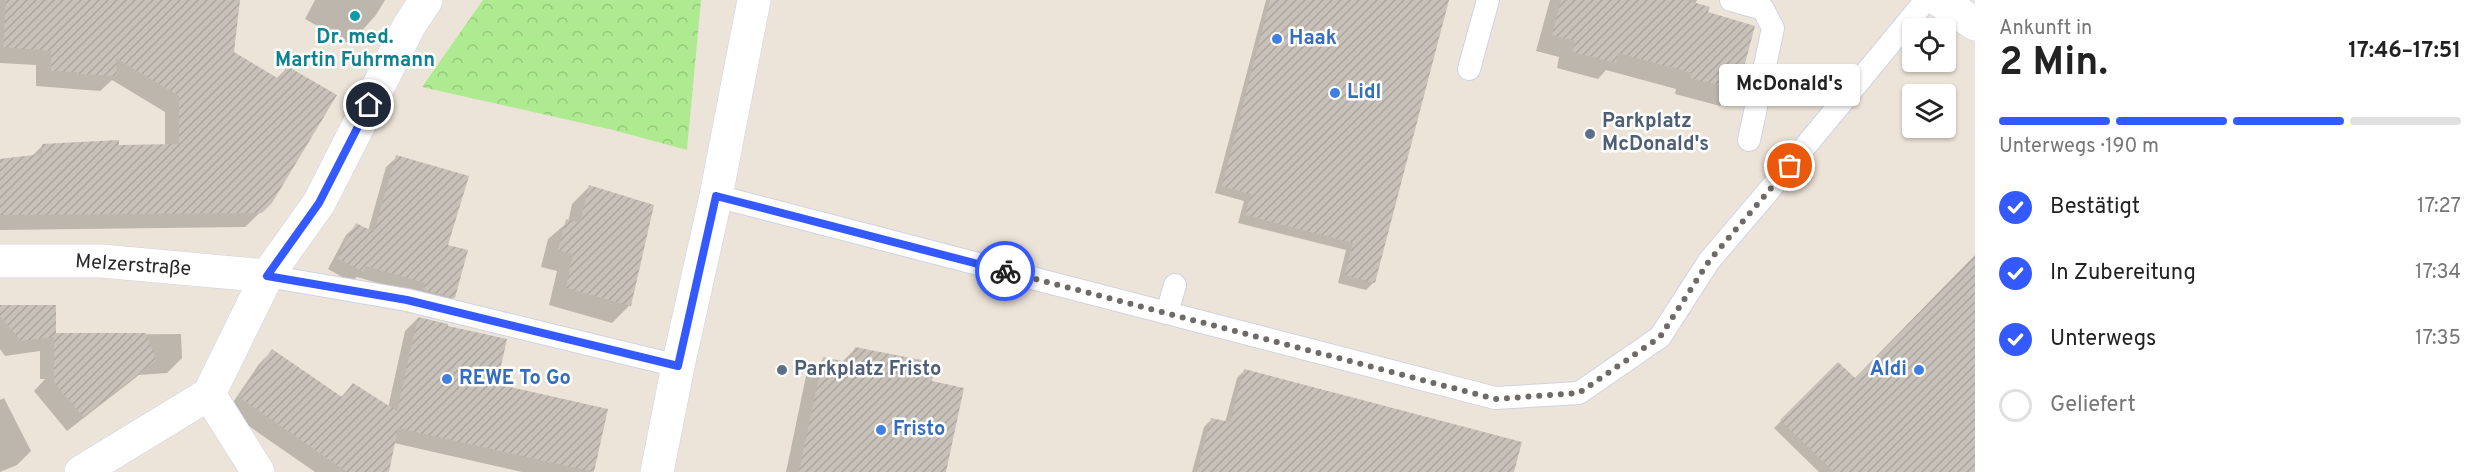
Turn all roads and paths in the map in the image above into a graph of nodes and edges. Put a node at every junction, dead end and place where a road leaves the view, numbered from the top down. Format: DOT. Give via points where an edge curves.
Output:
graph roads {
  1 [pos="426,0"];
  2 [pos="754,0"];
  3 [pos="1488,0"];
  4 [pos="1731,0"];
  5 [pos="1926,0"];
  6 [pos="1939,0"];
  7 [pos="1975,24"];
  8 [pos="1469,69"];
  9 [pos="1749,140"];
  10 [pos="716,196"];
  11 [pos="0,261"];
  12 [pos="267,276"];
  13 [pos="1175,285"];
  14 [pos="1167,313"];
  15 [pos="678,366"];
  16 [pos="209,394"];
  17 [pos="81,472"];
  18 [pos="258,472"];
  19 [pos="657,472"];
  1 -- 12 [label="street" via="319,203"];
  2 -- 10 [label="street"];
  3 -- 8 [label="lane"];
  4 -- 9 [label="lane" via="1762,9 1773,28"];
  5 -- 14 [label="lane" via="1709,261 1660,337 1579,393 1495,399"];
  6 -- 7 [label="street"];
  10 -- 14 [label="lane"];
  10 -- 15 [label="street"];
  11 -- 12 [label="street, Melzerstraße" via="102,261"];
  12 -- 15 [label="lane" via="407,300"];
  12 -- 16 [label="street"];
  13 -- 14 [label="lane"];
  15 -- 19 [label="street"];
  16 -- 17 [label="street"];
  16 -- 18 [label="street"];
}
